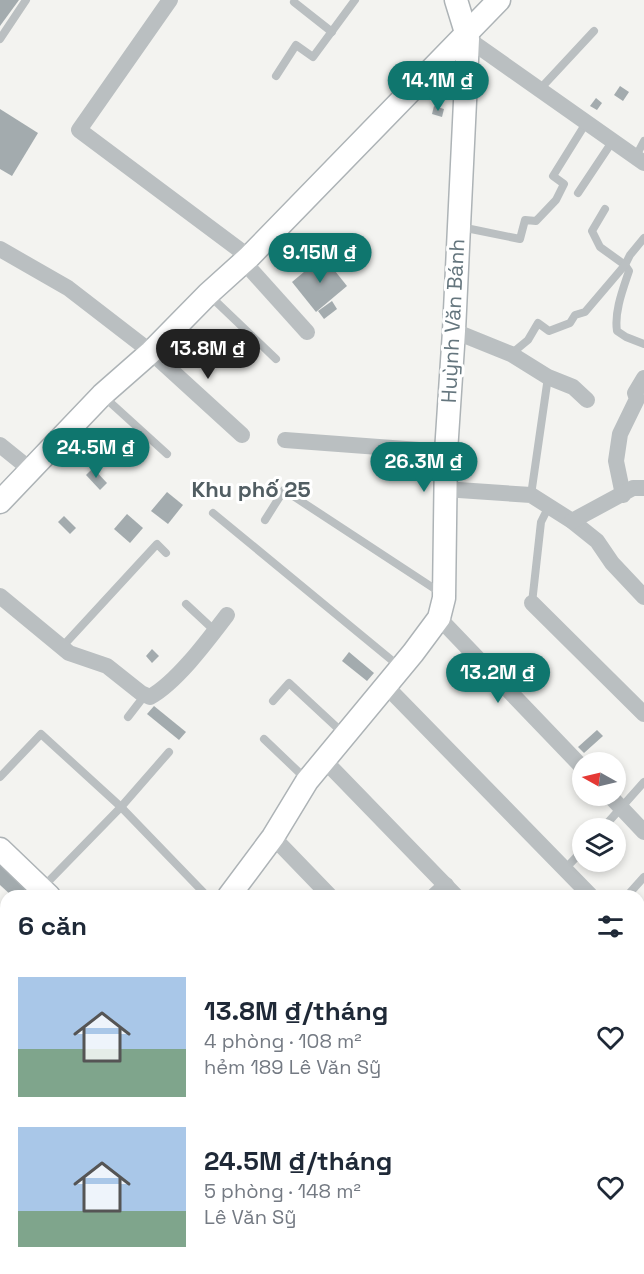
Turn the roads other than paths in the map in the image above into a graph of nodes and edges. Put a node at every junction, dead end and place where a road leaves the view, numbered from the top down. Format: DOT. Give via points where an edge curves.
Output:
graph roads {
  1 [pos="26,0"];
  2 [pos="170,0"];
  3 [pos="356,0"];
  4 [pos="456,0"];
  5 [pos="499,0"];
  6 [pos="294,2"];
  7 [pos="594,31"];
  8 [pos="332,32"];
  9 [pos="467,35"];
  10 [pos="0,39"];
  11 [pos="276,76"];
  12 [pos="540,89"];
  13 [pos="586,123"];
  14 [pos="644,141"];
  15 [pos="612,142"];
  16 [pos="639,161"];
  17 [pos="578,193"];
  18 [pos="605,209"];
  19 [pos="457,226"];
  20 [pos="644,238"];
  21 [pos="0,249"];
  22 [pos="246,259"];
  23 [pos="625,265"];
  24 [pos="208,294"];
  25 [pos="454,331"];
  26 [pos="307,332"];
  27 [pos="644,344"];
  28 [pos="151,352"];
  29 [pos="511,354"];
  30 [pos="276,359"];
  31 [pos="548,377"];
  32 [pos="644,378"];
  33 [pos="102,395"];
  34 [pos="587,400"];
  35 [pos="242,435"];
  36 [pos="285,440"];
  37 [pos="0,445"];
  38 [pos="446,452"];
  39 [pos="166,454"];
  40 [pos="31,470"];
  41 [pos="644,488"];
  42 [pos="444,489"];
  43 [pos="531,495"];
  44 [pos="622,495"];
  45 [pos="0,502"];
  46 [pos="549,506"];
  47 [pos="213,513"];
  48 [pos="265,520"];
  49 [pos="572,521"];
  50 [pos="166,553"];
  51 [pos="444,595"];
  52 [pos="0,596"];
  53 [pos="644,597"];
  54 [pos="532,603"];
  55 [pos="186,604"];
  56 [pos="227,615"];
  57 [pos="439,618"];
  58 [pos="215,631"];
  59 [pos="62,647"];
  60 [pos="400,668"];
  61 [pos="385,686"];
  62 [pos="145,695"];
  63 [pos="273,701"];
  64 [pos="642,707"];
  65 [pos="128,717"];
  66 [pos="344,735"];
  67 [pos="264,739"];
  68 [pos="169,752"];
  69 [pos="572,757"];
  70 [pos="323,759"];
  71 [pos="0,777"];
  72 [pos="307,780"];
  73 [pos="644,782"];
  74 [pos="121,807"];
  75 [pos="621,808"];
  76 [pos="612,818"];
  77 [pos="644,832"];
  78 [pos="273,837"];
  79 [pos="0,850"];
  80 [pos="572,862"];
  81 [pos="565,869"];
  82 [pos="644,877"];
  83 [pos="43,890"];
  84 [pos="47,890"];
  85 [pos="201,890"];
  86 [pos="233,890"];
  87 [pos="324,890"];
  88 [pos="443,890"];
  89 [pos="585,890"];
  90 [pos="632,890"];
  1 -- 10 [label="lane"];
  2 -- 22 [label="street" via="79,130"];
  3 -- 8 [label="lane"];
  4 -- 9 [label="street, Huỳnh Văn Bánh"];
  5 -- 9 [label="street"];
  6 -- 8 [label="lane"];
  7 -- 12 [label="lane"];
  8 -- 11 [label="lane" via="313,57 296,45"];
  9 -- 12 [label="street"];
  9 -- 19 [label="street, Huỳnh Văn Bánh"];
  9 -- 22 [label="street"];
  12 -- 13 [label="street"];
  13 -- 15 [label="street"];
  13 -- 19 [label="lane" via="553,176 564,184 556,200 536,221 525,220 520,239"];
  14 -- 16 [label="lane"];
  15 -- 16 [label="street"];
  15 -- 17 [label="lane"];
  18 -- 23 [label="lane" via="592,231 600,247"];
  19 -- 25 [label="street, Huỳnh Văn Bánh"];
  20 -- 23 [label="lane"];
  21 -- 28 [label="street" via="68,288"];
  22 -- 24 [label="street"];
  22 -- 26 [label="street"];
  23 -- 27 [label="lane" via="629,271 617,331"];
  23 -- 29 [label="lane" via="585,312 549,331 538,323 528,340"];
  24 -- 28 [label="street"];
  24 -- 30 [label="lane"];
  25 -- 29 [label="street"];
  25 -- 38 [label="street, Huỳnh Văn Bánh"];
  28 -- 33 [label="street"];
  28 -- 35 [label="street"];
  29 -- 31 [label="street"];
  31 -- 34 [label="street" via="573,387"];
  31 -- 43 [label="lane"];
  32 -- 44 [label="street" via="620,434 616,460"];
  33 -- 39 [label="lane"];
  33 -- 40 [label="street"];
  36 -- 38 [label="street"];
  37 -- 40 [label="street"];
  38 -- 42 [label="street, Huỳnh Văn Bánh"];
  40 -- 45 [label="street"];
  41 -- 44 [label="street" via="633,488"];
  42 -- 43 [label="street"];
  42 -- 51 [label="street, Huỳnh Văn Bánh"];
  43 -- 46 [label="street"];
  44 -- 49 [label="street"];
  46 -- 49 [label="street"];
  46 -- 54 [label="lane" via="541,522"];
  47 -- 60 [label="lane"];
  48 -- 51 [label="lane" via="284,490"];
  49 -- 53 [label="street" via="597,541"];
  50 -- 59 [label="lane" via="157,544"];
  51 -- 57 [label="street, Huỳnh Văn Bánh"];
  52 -- 59 [label="street"];
  54 -- 64 [label="street"];
  55 -- 58 [label="lane"];
  56 -- 58 [label="street"];
  57 -- 60 [label="street, Huỳnh Văn Bánh"];
  57 -- 69 [label="street"];
  58 -- 62 [label="street" via="159,692 150,697"];
  59 -- 62 [label="street" via="107,666"];
  60 -- 61 [label="street, Huỳnh Văn Bánh"];
  61 -- 66 [label="street, Huỳnh Văn Bánh"];
  61 -- 81 [label="street"];
  62 -- 65 [label="lane"];
  63 -- 66 [label="lane" via="289,683"];
  66 -- 70 [label="street, Huỳnh Văn Bánh"];
  67 -- 72 [label="lane"];
  68 -- 74 [label="lane"];
  70 -- 72 [label="street, Huỳnh Văn Bánh"];
  70 -- 88 [label="street"];
  71 -- 74 [label="lane" via="41,734"];
  72 -- 78 [label="street, Huỳnh Văn Bánh"];
  73 -- 75 [label="lane"];
  74 -- 84 [label="lane"];
  74 -- 85 [label="lane"];
  75 -- 76 [label="lane"];
  75 -- 77 [label="street"];
  78 -- 86 [label="street, Huỳnh Văn Bánh"];
  78 -- 87 [label="street"];
  79 -- 83 [label="street"];
  80 -- 81 [label="lane"];
  81 -- 89 [label="street"];
  82 -- 90 [label="lane"];
}
